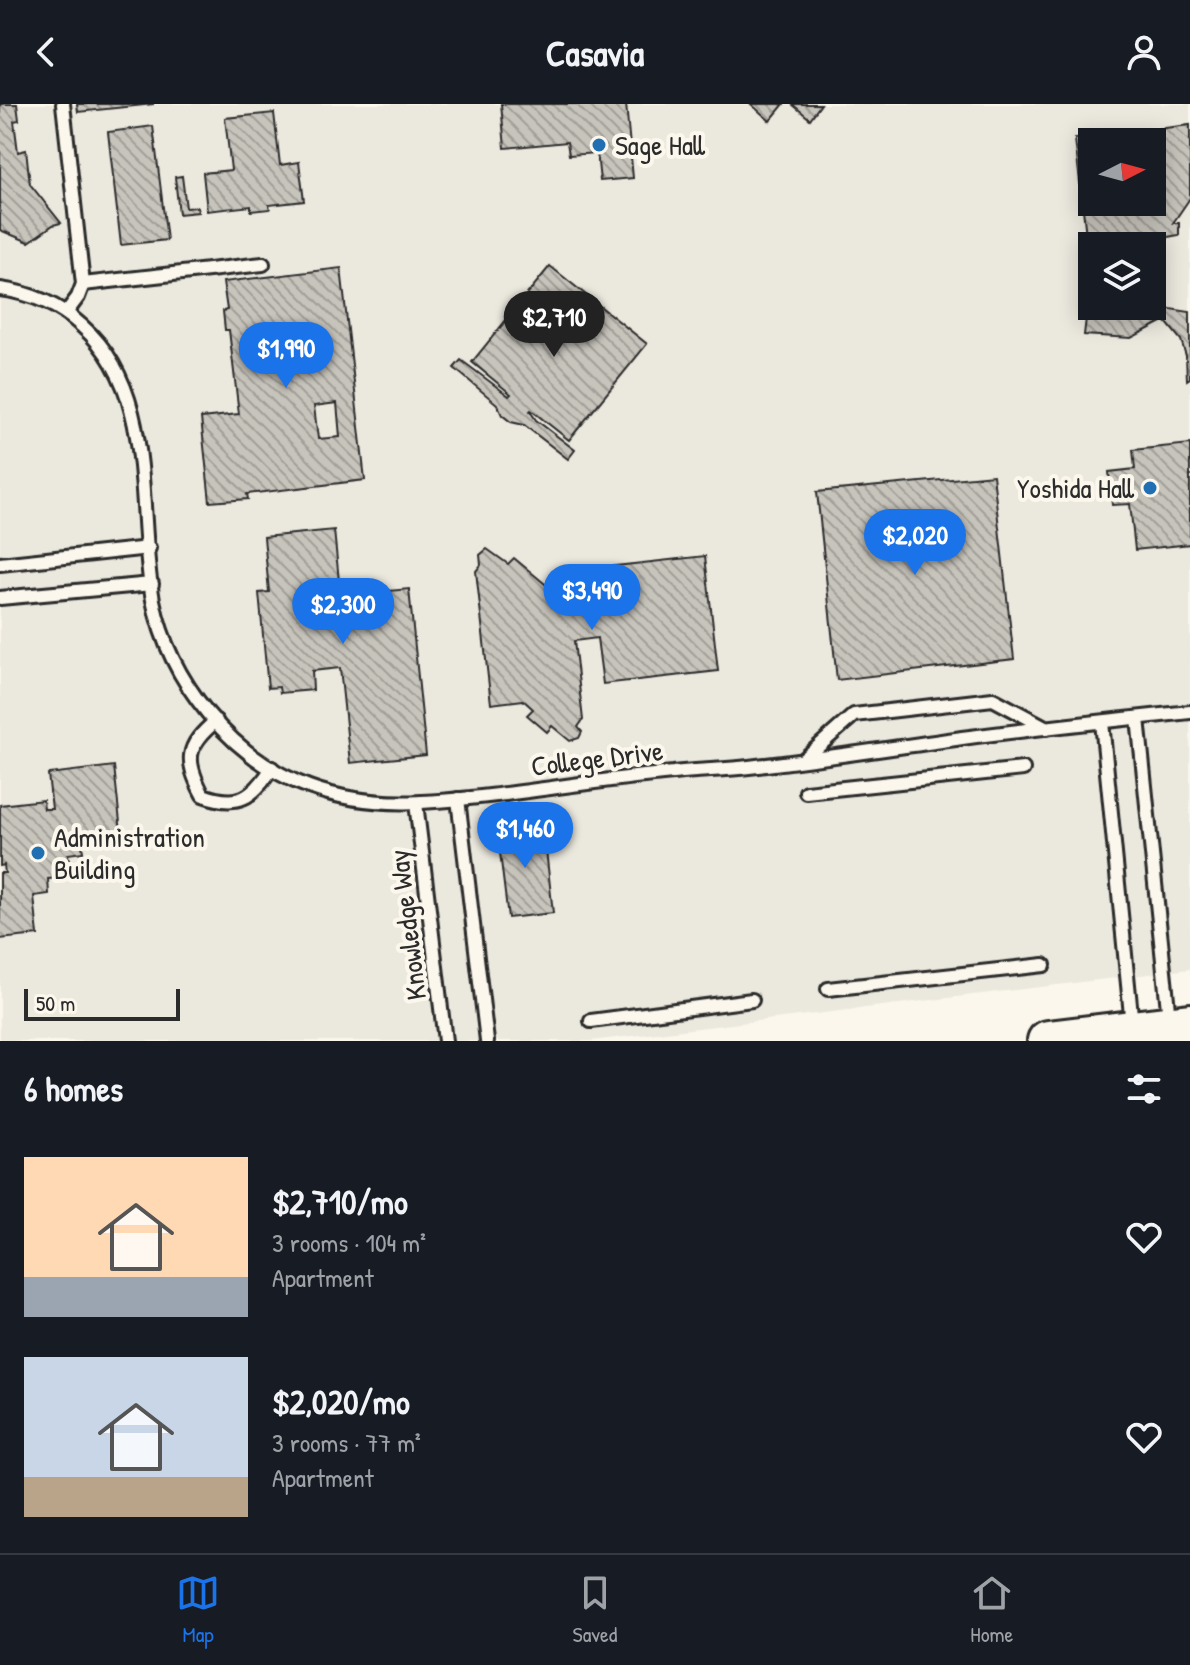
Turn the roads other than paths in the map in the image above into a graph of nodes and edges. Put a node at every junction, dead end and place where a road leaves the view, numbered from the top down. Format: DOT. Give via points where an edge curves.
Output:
graph roads {
  1 [pos="63,104"];
  2 [pos="263,264"];
  3 [pos="83,284"];
  4 [pos="0,289"];
  5 [pos="66,313"];
  6 [pos="149,548"];
  7 [pos="0,564"];
  8 [pos="152,584"];
  9 [pos="0,598"];
  10 [pos="1190,712"];
  11 [pos="1138,718"];
  12 [pos="216,721"];
  13 [pos="1102,722"];
  14 [pos="1047,728"];
  15 [pos="802,760"];
  16 [pos="272,768"];
  17 [pos="1023,769"];
  18 [pos="806,792"];
  19 [pos="458,799"];
  20 [pos="416,803"];
  21 [pos="1044,965"];
  22 [pos="828,989"];
  23 [pos="752,1000"];
  24 [pos="591,1021"];
  25 [pos="1164,1027"];
  26 [pos="445,1041"];
  27 [pos="487,1041"];
  28 [pos="1048,1041"];
  1 -- 3 [label="lane"];
  2 -- 3 [label="lane"];
  3 -- 5 [label="lane"];
  4 -- 5 [label="lane, College Drive" via="22,292"];
  5 -- 6 [label="lane, College Drive" via="109,355 124,382 134,419"];
  6 -- 7 [label="lane"];
  6 -- 8 [label="lane, College Drive"];
  8 -- 9 [label="lane"];
  8 -- 12 [label="lane, College Drive" via="173,658"];
  10 -- 11 [label="lane, College Drive"];
  11 -- 13 [label="lane, College Drive"];
  11 -- 25 [label="lane"];
  12 -- 16 [label="lane, College Drive"];
  12 -- 16 [label="lane" via="196,737 190,754 191,773 203,795 221,802 240,800 259,789"];
  13 -- 14 [label="lane, College Drive"];
  13 -- 25 [label="lane"];
  14 -- 15 [label="lane, College Drive"];
  14 -- 15 [label="lane" via="993,699 854,715"];
  15 -- 19 [label="lane, College Drive"];
  16 -- 20 [label="lane, College Drive" via="337,796"];
  17 -- 18 [label="lane"];
  19 -- 20 [label="lane, College Drive"];
  19 -- 27 [label="lane"];
  20 -- 26 [label="lane, Knowledge Way"];
  21 -- 22 [label="lane"];
  23 -- 24 [label="lane"];
  25 -- 28 [label="main road"];
}
